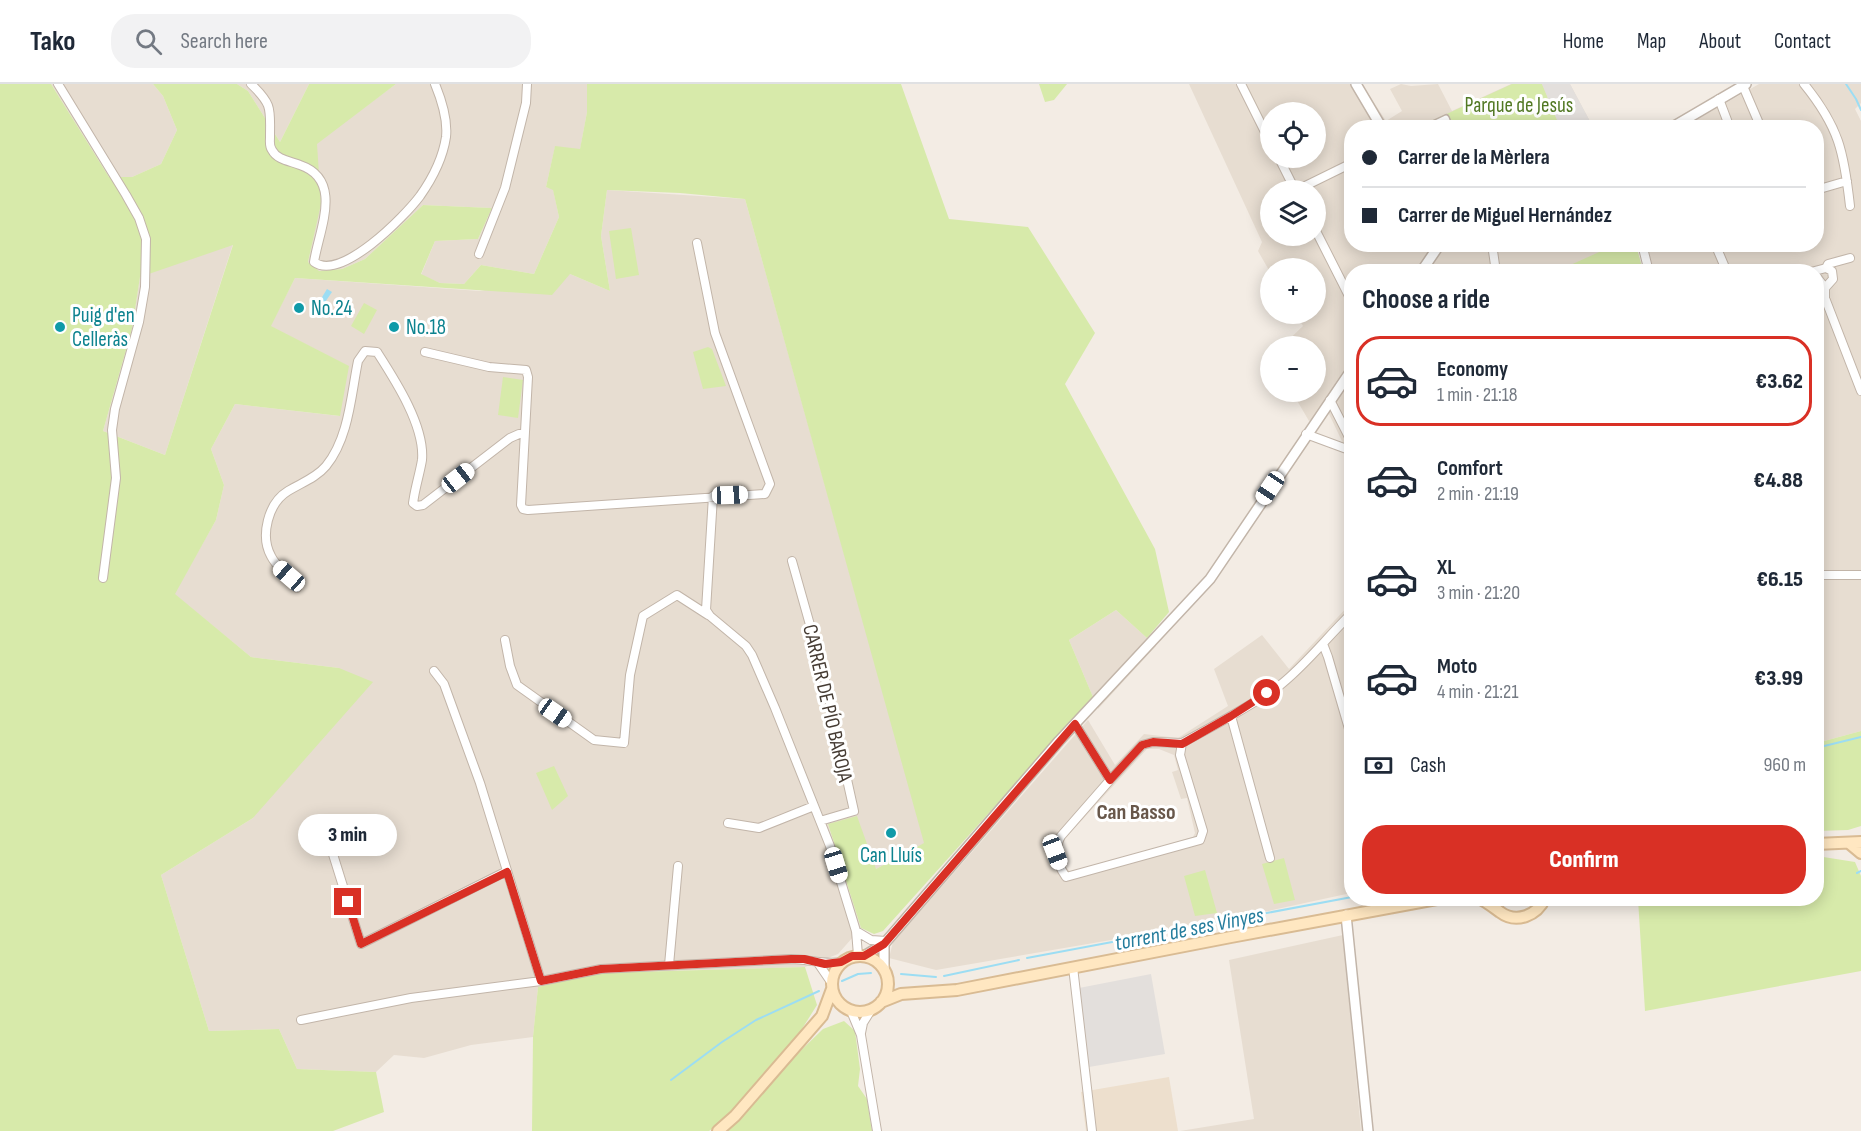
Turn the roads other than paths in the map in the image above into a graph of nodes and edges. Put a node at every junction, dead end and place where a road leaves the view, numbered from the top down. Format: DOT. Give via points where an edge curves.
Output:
graph roads {
  1 [pos="58,84"];
  2 [pos="251,84"];
  3 [pos="435,84"];
  4 [pos="527,84"];
  5 [pos="1241,84"];
  6 [pos="1356,84"];
  7 [pos="1804,84"];
  8 [pos="1745,85"];
  9 [pos="1719,99"];
  10 [pos="1377,120"];
  11 [pos="1684,120"];
  12 [pos="1727,120"];
  13 [pos="1758,120"];
  14 [pos="1260,122"];
  15 [pos="1344,167"];
  16 [pos="1317,180"];
  17 [pos="1847,182"];
  18 [pos="1824,188"];
  19 [pos="1850,206"];
  20 [pos="697,243"];
  21 [pos="1324,246"];
  22 [pos="479,255"];
  23 [pos="1850,258"];
  24 [pos="1826,268"];
  25 [pos="1344,286"];
  26 [pos="1825,288"];
  27 [pos="425,352"];
  28 [pos="1344,380"];
  29 [pos="1861,391"];
  30 [pos="1330,400"];
  31 [pos="1344,427"];
  32 [pos="524,434"];
  33 [pos="1306,434"];
  34 [pos="1344,449"];
  35 [pos="713,496"];
  36 [pos="792,561"];
  37 [pos="1824,575"];
  38 [pos="1861,575"];
  39 [pos="103,578"];
  40 [pos="297,588"];
  41 [pos="710,616"];
  42 [pos="1344,622"];
  43 [pos="505,640"];
  44 [pos="1323,644"];
  45 [pos="434,671"];
  46 [pos="1344,712"];
  47 [pos="1231,716"];
  48 [pos="1075,724"];
  49 [pos="1182,744"];
  50 [pos="1110,780"];
  51 [pos="814,806"];
  52 [pos="322,819"];
  53 [pos="820,821"];
  54 [pos="728,823"];
  55 [pos="1861,835"];
  56 [pos="1849,843"];
  57 [pos="1824,844"];
  58 [pos="1861,844"];
  59 [pos="1861,853"];
  60 [pos="1270,858"];
  61 [pos="678,866"];
  62 [pos="507,872"];
  63 [pos="1397,906"];
  64 [pos="1496,906"];
  65 [pos="1539,906"];
  66 [pos="1346,915"];
  67 [pos="856,931"];
  68 [pos="885,942"];
  69 [pos="861,955"];
  70 [pos="841,962"];
  71 [pos="818,963"];
  72 [pos="669,965"];
  73 [pos="1073,967"];
  74 [pos="886,973"];
  75 [pos="541,981"];
  76 [pos="832,986"];
  77 [pos="909,993"];
  78 [pos="881,1002"];
  79 [pos="849,1010"];
  80 [pos="871,1010"];
  81 [pos="822,1016"];
  82 [pos="301,1020"];
  83 [pos="861,1035"];
  84 [pos="718,1131"];
  85 [pos="877,1131"];
  86 [pos="1092,1131"];
  87 [pos="1368,1131"];
  1 -- 39 [label="street" via="126,195 146,239 145,287 112,430 116,478"];
  2 -- 3 [label="street" via="271,110 270,148 276,156 314,173 322,183 327,204 314,262 327,266 363,251 383,236 420,195 441,156 446,137 446,118"];
  4 -- 22 [label="street" via="505,188"];
  5 -- 14 [label="street"];
  6 -- 10 [label="street"];
  7 -- 17 [label="street" via="1834,129 1843,153"];
  8 -- 9 [label="street"];
  8 -- 13 [label="street"];
  9 -- 11 [label="street"];
  9 -- 12 [label="street"];
  15 -- 16 [label="street"];
  17 -- 18 [label="street"];
  17 -- 19 [label="street"];
  20 -- 35 [label="street" via="715,333 770,484 765,494"];
  21 -- 25 [label="street"];
  23 -- 24 [label="street" via="1827,264"];
  24 -- 26 [label="street" via="1832,271 1833,279"];
  26 -- 29 [label="street" via="1825,298"];
  27 -- 32 [label="street" via="489,367 526,370"];
  28 -- 30 [label="street"];
  30 -- 31 [label="street"];
  30 -- 33 [label="street"];
  32 -- 35 [label="street" via="523,509"];
  32 -- 40 [label="street" via="510,438 417,506 413,503 422,458 418,430 377,352 365,351 358,361 340,444 325,467 275,502 269,516 270,555"];
  33 -- 34 [label="street"];
  33 -- 48 [label="street" via="1210,579"];
  35 -- 41 [label="street" via="705,601"];
  36 -- 53 [label="street, CARRER DE PÍO BAROJA" via="823,671 854,811"];
  37 -- 38 [label="street"];
  41 -- 43 [label="street" via="677,595 643,616 630,675 624,743 594,740 517,685"];
  41 -- 51 [label="street" via="752,655"];
  42 -- 44 [label="street"];
  44 -- 46 [label="street"];
  44 -- 47 [label="street" via="1279,686"];
  45 -- 62 [label="street" via="452,704"];
  47 -- 49 [label="street"];
  47 -- 60 [label="street"];
  48 -- 50 [label="street"];
  48 -- 68 [label="street"];
  49 -- 50 [label="street" via="1142,745"];
  49 -- 50 [label="street" via="1180,755 1202,838 1066,877 1056,846"];
  51 -- 53 [label="street"];
  51 -- 54 [label="street" via="759,828"];
  52 -- 62 [label="street" via="361,944"];
  53 -- 67 [label="street"];
  55 -- 56 [label="main road"];
  56 -- 57 [label="main road"];
  56 -- 58 [label="main road"];
  56 -- 59 [label="main road"];
  61 -- 72 [label="street"];
  62 -- 75 [label="street"];
  63 -- 66 [label="main road"];
  64 -- 65 [label="main road" via="1509,917 1518,918 1528,916"];
  66 -- 73 [label="main road"];
  66 -- 87 [label="street"];
  67 -- 68 [label="street"];
  67 -- 69 [label="street"];
  68 -- 69 [label="street"];
  68 -- 74 [label="street"];
  69 -- 70 [label="main road"];
  69 -- 74 [label="main road" via="876,960"];
  70 -- 71 [label="street"];
  70 -- 76 [label="main road" via="834,971"];
  71 -- 72 [label="street" via="791,959"];
  71 -- 76 [label="street"];
  72 -- 75 [label="street" via="601,969"];
  73 -- 77 [label="main road" via="957,990"];
  73 -- 86 [label="street"];
  74 -- 77 [label="main road"];
  74 -- 78 [label="main road" via="888,990"];
  75 -- 82 [label="street" via="421,997"];
  76 -- 79 [label="main road" via="839,1003"];
  76 -- 81 [label="main road"];
  77 -- 78 [label="main road"];
  78 -- 80 [label="main road"];
  79 -- 80 [label="main road"];
  79 -- 81 [label="main road"];
  79 -- 83 [label="street"];
  80 -- 83 [label="street"];
  81 -- 84 [label="main road"];
  83 -- 85 [label="street"];
}
